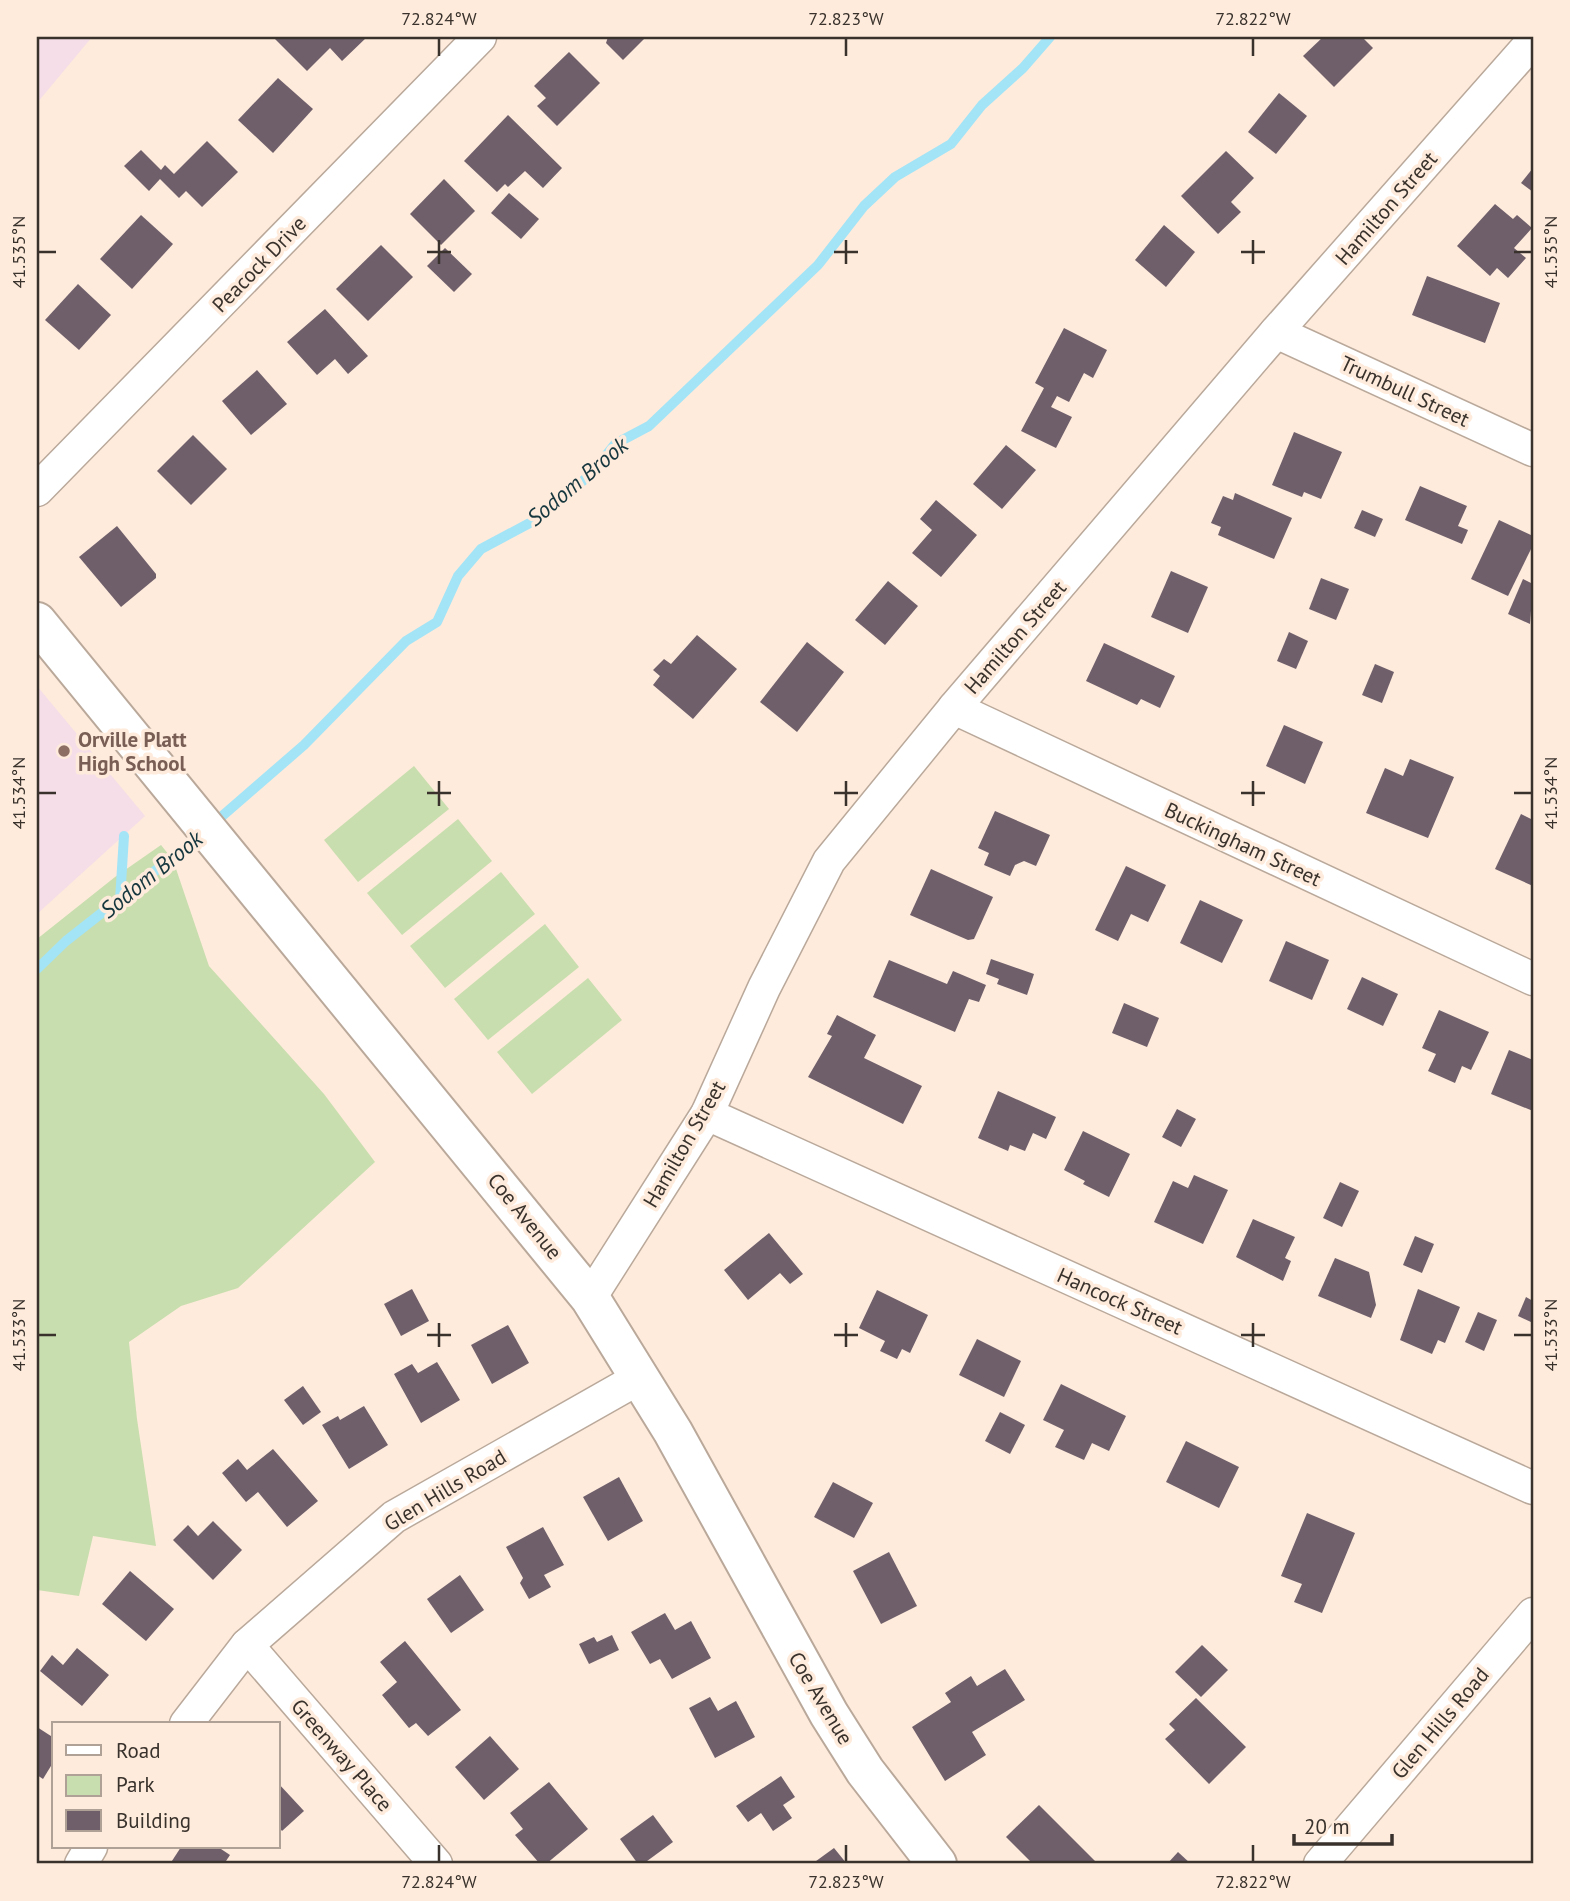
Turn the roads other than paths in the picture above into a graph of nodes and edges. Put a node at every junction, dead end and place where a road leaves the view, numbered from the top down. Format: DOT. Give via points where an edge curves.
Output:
graph roads {
  1 [pos="480,37"];
  2 [pos="1533,41"];
  3 [pos="1276,332"];
  4 [pos="1533,450"];
  5 [pos="37,490"];
  6 [pos="37,622"];
  7 [pos="954,708"];
  8 [pos="1533,979"];
  9 [pos="707,1114"];
  10 [pos="590,1298"];
  11 [pos="641,1377"];
  12 [pos="1533,1488"];
  13 [pos="1533,1614"];
  14 [pos="247,1645"];
  15 [pos="188,1722"];
  16 [pos="90,1848"];
  17 [pos="81,1864"];
  18 [pos="436,1864"];
  19 [pos="937,1864"];
  20 [pos="1320,1864"];
  1 -- 5 [label="street, Peacock Drive"];
  2 -- 3 [label="street, Hamilton Street"];
  3 -- 4 [label="street, Trumbull Street"];
  3 -- 7 [label="street, Hamilton Street"];
  6 -- 10 [label="street, Coe Avenue"];
  7 -- 8 [label="street, Buckingham Street"];
  7 -- 9 [label="street, Hamilton Street" via="829,860"];
  9 -- 10 [label="street, Hamilton Street"];
  9 -- 12 [label="street, Hancock Street"];
  10 -- 11 [label="street, Coe Avenue"];
  11 -- 14 [label="street, Glen Hills Road" via="394,1517"];
  11 -- 19 [label="street, Coe Avenue" via="829,1714 865,1771"];
  13 -- 20 [label="street, Glen Hills Road"];
  14 -- 15 [label="street, Glen Hills Road"];
  14 -- 18 [label="street, Greenway Place"];
  16 -- 17 [label="street"];
}
